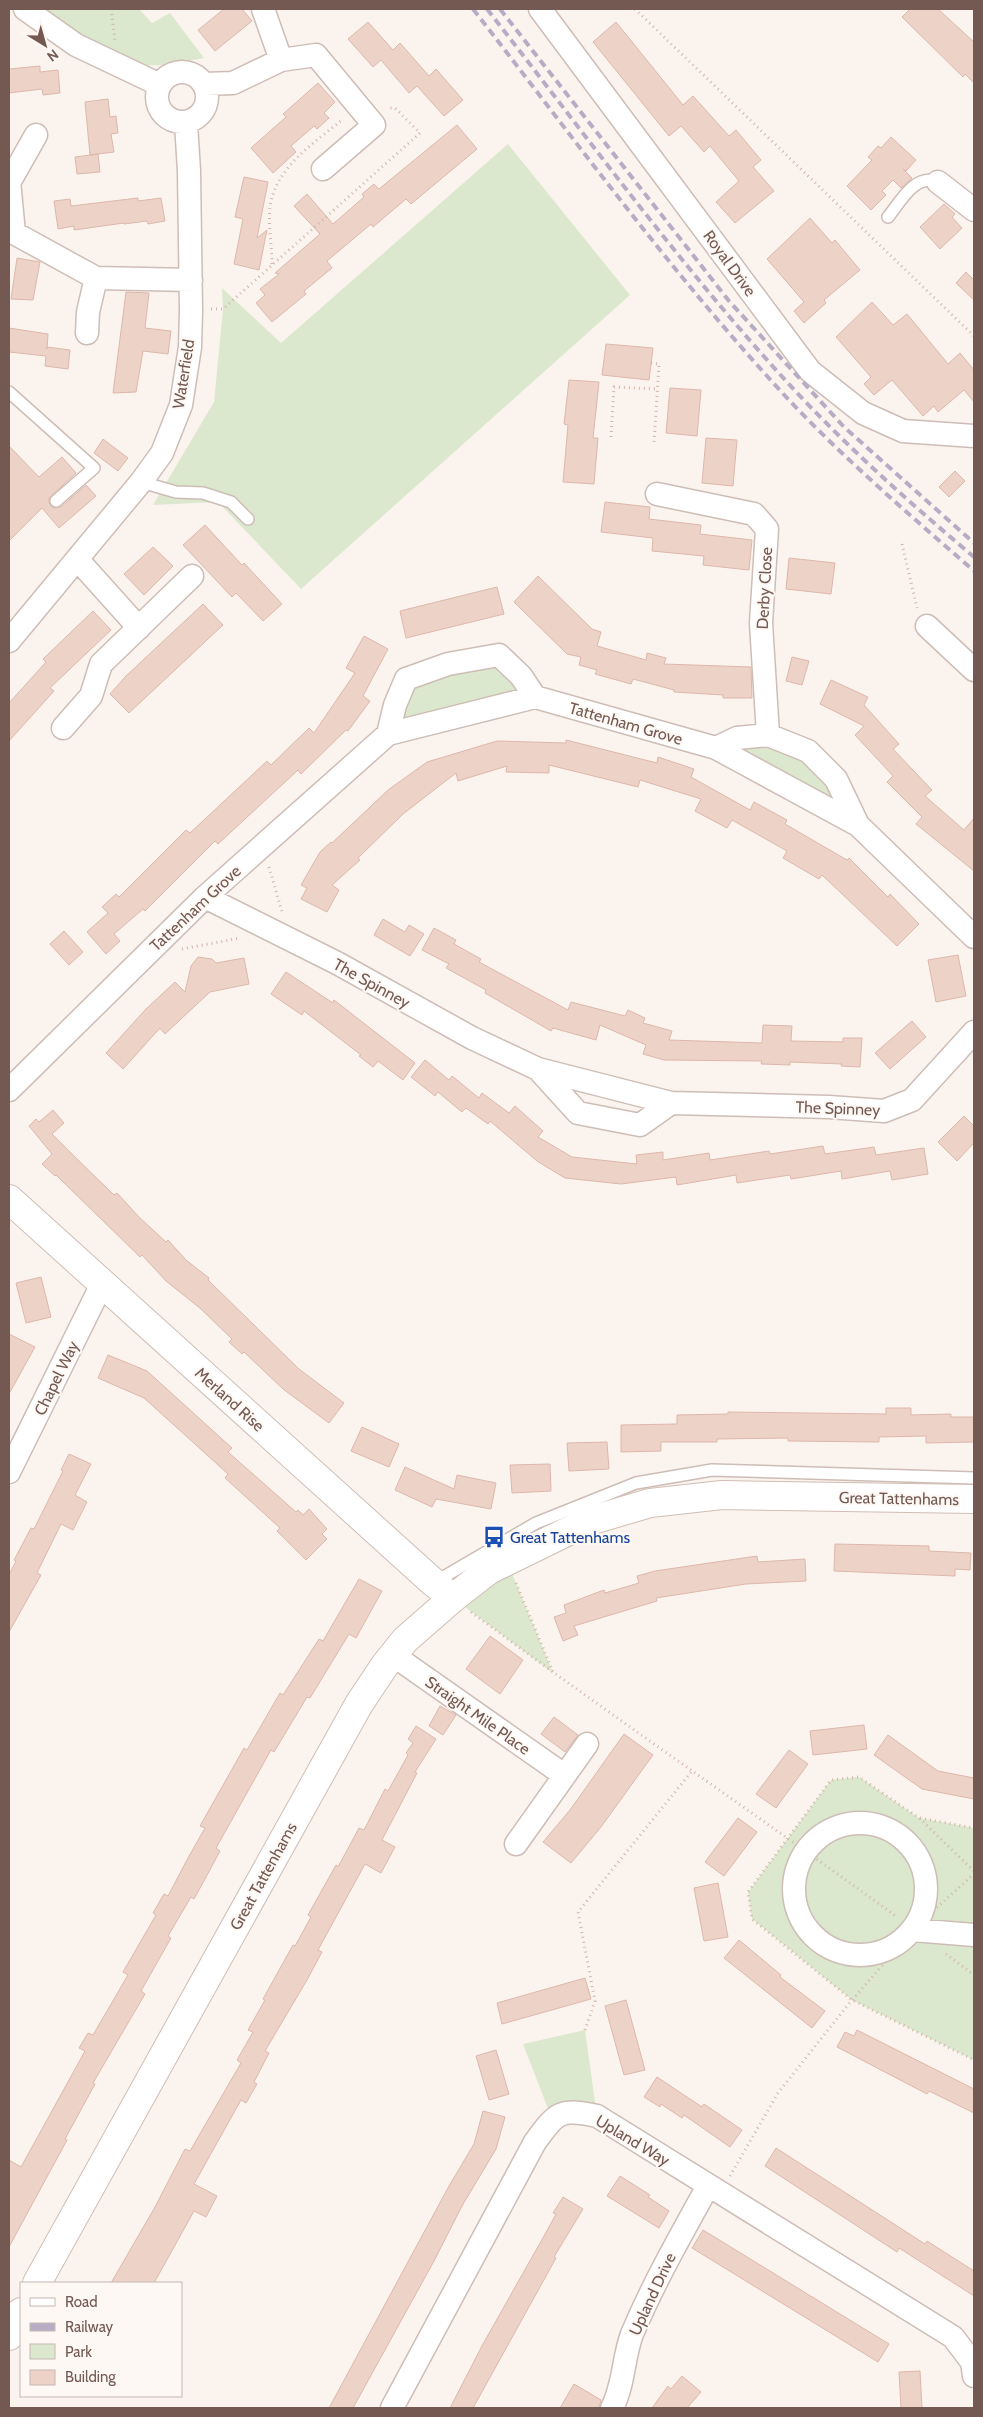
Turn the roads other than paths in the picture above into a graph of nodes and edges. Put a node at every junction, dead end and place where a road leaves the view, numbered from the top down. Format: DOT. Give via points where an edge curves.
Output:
graph roads {
  1 [pos="25,9"];
  2 [pos="263,9"];
  3 [pos="540,9"];
  4 [pos="281,60"];
  5 [pos="204,84"];
  6 [pos="160,85"];
  7 [pos="186,123"];
  8 [pos="36,135"];
  9 [pos="324,169"];
  10 [pos="9,181"];
  11 [pos="938,182"];
  12 [pos="974,210"];
  13 [pos="888,216"];
  14 [pos="96,278"];
  15 [pos="190,280"];
  16 [pos="86,333"];
  17 [pos="9,392"];
  18 [pos="974,436"];
  19 [pos="141,482"];
  20 [pos="657,494"];
  21 [pos="56,501"];
  22 [pos="248,519"];
  23 [pos="78,560"];
  24 [pos="192,576"];
  25 [pos="927,626"];
  26 [pos="138,628"];
  27 [pos="12,631"];
  28 [pos="974,670"];
  29 [pos="536,698"];
  30 [pos="63,728"];
  31 [pos="388,734"];
  32 [pos="768,735"];
  33 [pos="716,748"];
  34 [pos="858,825"];
  35 [pos="205,897"];
  36 [pos="974,938"];
  37 [pos="974,1032"];
  38 [pos="538,1069"];
  39 [pos="9,1090"];
  40 [pos="670,1103"];
  41 [pos="9,1199"];
  42 [pos="102,1284"];
  43 [pos="9,1472"];
  44 [pos="974,1478"];
  45 [pos="974,1499"];
  46 [pos="443,1590"];
  47 [pos="393,1655"];
  48 [pos="587,1744"];
  49 [pos="564,1775"];
  50 [pos="516,1844"];
  51 [pos="913,1930"];
  52 [pos="974,1935"];
  53 [pos="714,2190"];
  54 [pos="38,2282"];
  55 [pos="974,2376"];
  56 [pos="392,2408"];
  57 [pos="612,2408"];
  1 -- 6 [label="street" via="76,45"];
  2 -- 4 [label="street"];
  3 -- 18 [label="street, Royal Drive" via="810,371 863,412 903,431"];
  4 -- 5 [label="street" via="233,83"];
  4 -- 9 [label="street" via="316,55 374,125"];
  5 -- 6 [label="street" via="194,74 185,72 173,73"];
  5 -- 7 [label="street" via="208,92 206,108"];
  6 -- 7 [label="street" via="157,98 163,115"];
  7 -- 15 [label="street, Waterfield"];
  8 -- 10 [label="street"];
  10 -- 14 [label="street" via="14,233"];
  11 -- 12 [label="street"];
  11 -- 13 [label="lane" via="922,180"];
  14 -- 15 [label="street"];
  14 -- 16 [label="street"];
  15 -- 19 [label="street, Waterfield" via="190,348 181,405 162,453"];
  17 -- 21 [label="lane" via="94,468"];
  19 -- 22 [label="lane" via="176,492 203,493 231,502"];
  19 -- 23 [label="street, Waterfield"];
  20 -- 32 [label="street, Derby Close" via="754,514 767,529 760,623"];
  23 -- 26 [label="street"];
  23 -- 27 [label="street, Waterfield"];
  24 -- 26 [label="street"];
  25 -- 28 [label="street"];
  26 -- 30 [label="street" via="101,664 91,696"];
  29 -- 31 [label="street, Tattenham Grove"];
  29 -- 31 [label="street" via="521,676 499,655 448,664 406,679"];
  29 -- 33 [label="street, Tattenham Grove"];
  31 -- 35 [label="street, Tattenham Grove"];
  32 -- 33 [label="street, Tattenham Grove" via="737,738"];
  32 -- 34 [label="street, Tattenham Grove" via="808,751 836,779"];
  33 -- 34 [label="street, Tattenham Grove"];
  34 -- 36 [label="street, Tattenham Grove"];
  35 -- 38 [label="street, The Spinney" via="279,924 337,963 472,1038"];
  35 -- 39 [label="street, Tattenham Grove"];
  37 -- 40 [label="street, The Spinney" via="912,1100 884,1111"];
  38 -- 40 [label="street, The Spinney"];
  38 -- 40 [label="street, The Spinney" via="578,1113 640,1125"];
  41 -- 42 [label="main road, Merland Rise"];
  42 -- 43 [label="street, Chapel Way"];
  42 -- 46 [label="main road, Merland Rise"];
  44 -- 46 [label="lane" via="712,1470 636,1483 536,1522"];
  45 -- 46 [label="main road, Great Tattenhams" via="722,1495 650,1504 589,1521"];
  46 -- 47 [label="main road, Great Tattenhams"];
  47 -- 49 [label="street, Straight Mile Place"];
  47 -- 54 [label="main road, Great Tattenhams" via="359,1704"];
  48 -- 49 [label="street"];
  49 -- 50 [label="street"];
  51 -- 51 [label="street" via="922,1911 926,1890 923,1869 914,1850 898,1835 879,1825 858,1822 837,1826 797,1844 793,1895 799,1916 812,1935 830,1948 851,1955 874,1954 895,1945"];
  51 -- 52 [label="street"];
  53 -- 55 [label="street, Upland Way" via="953,2337 972,2362"];
  53 -- 56 [label="street, Upland Way" via="597,2116 571,2111 552,2119 535,2142"];
  53 -- 57 [label="street, Upland Drive" via="658,2276 631,2337 619,2395"];
}
